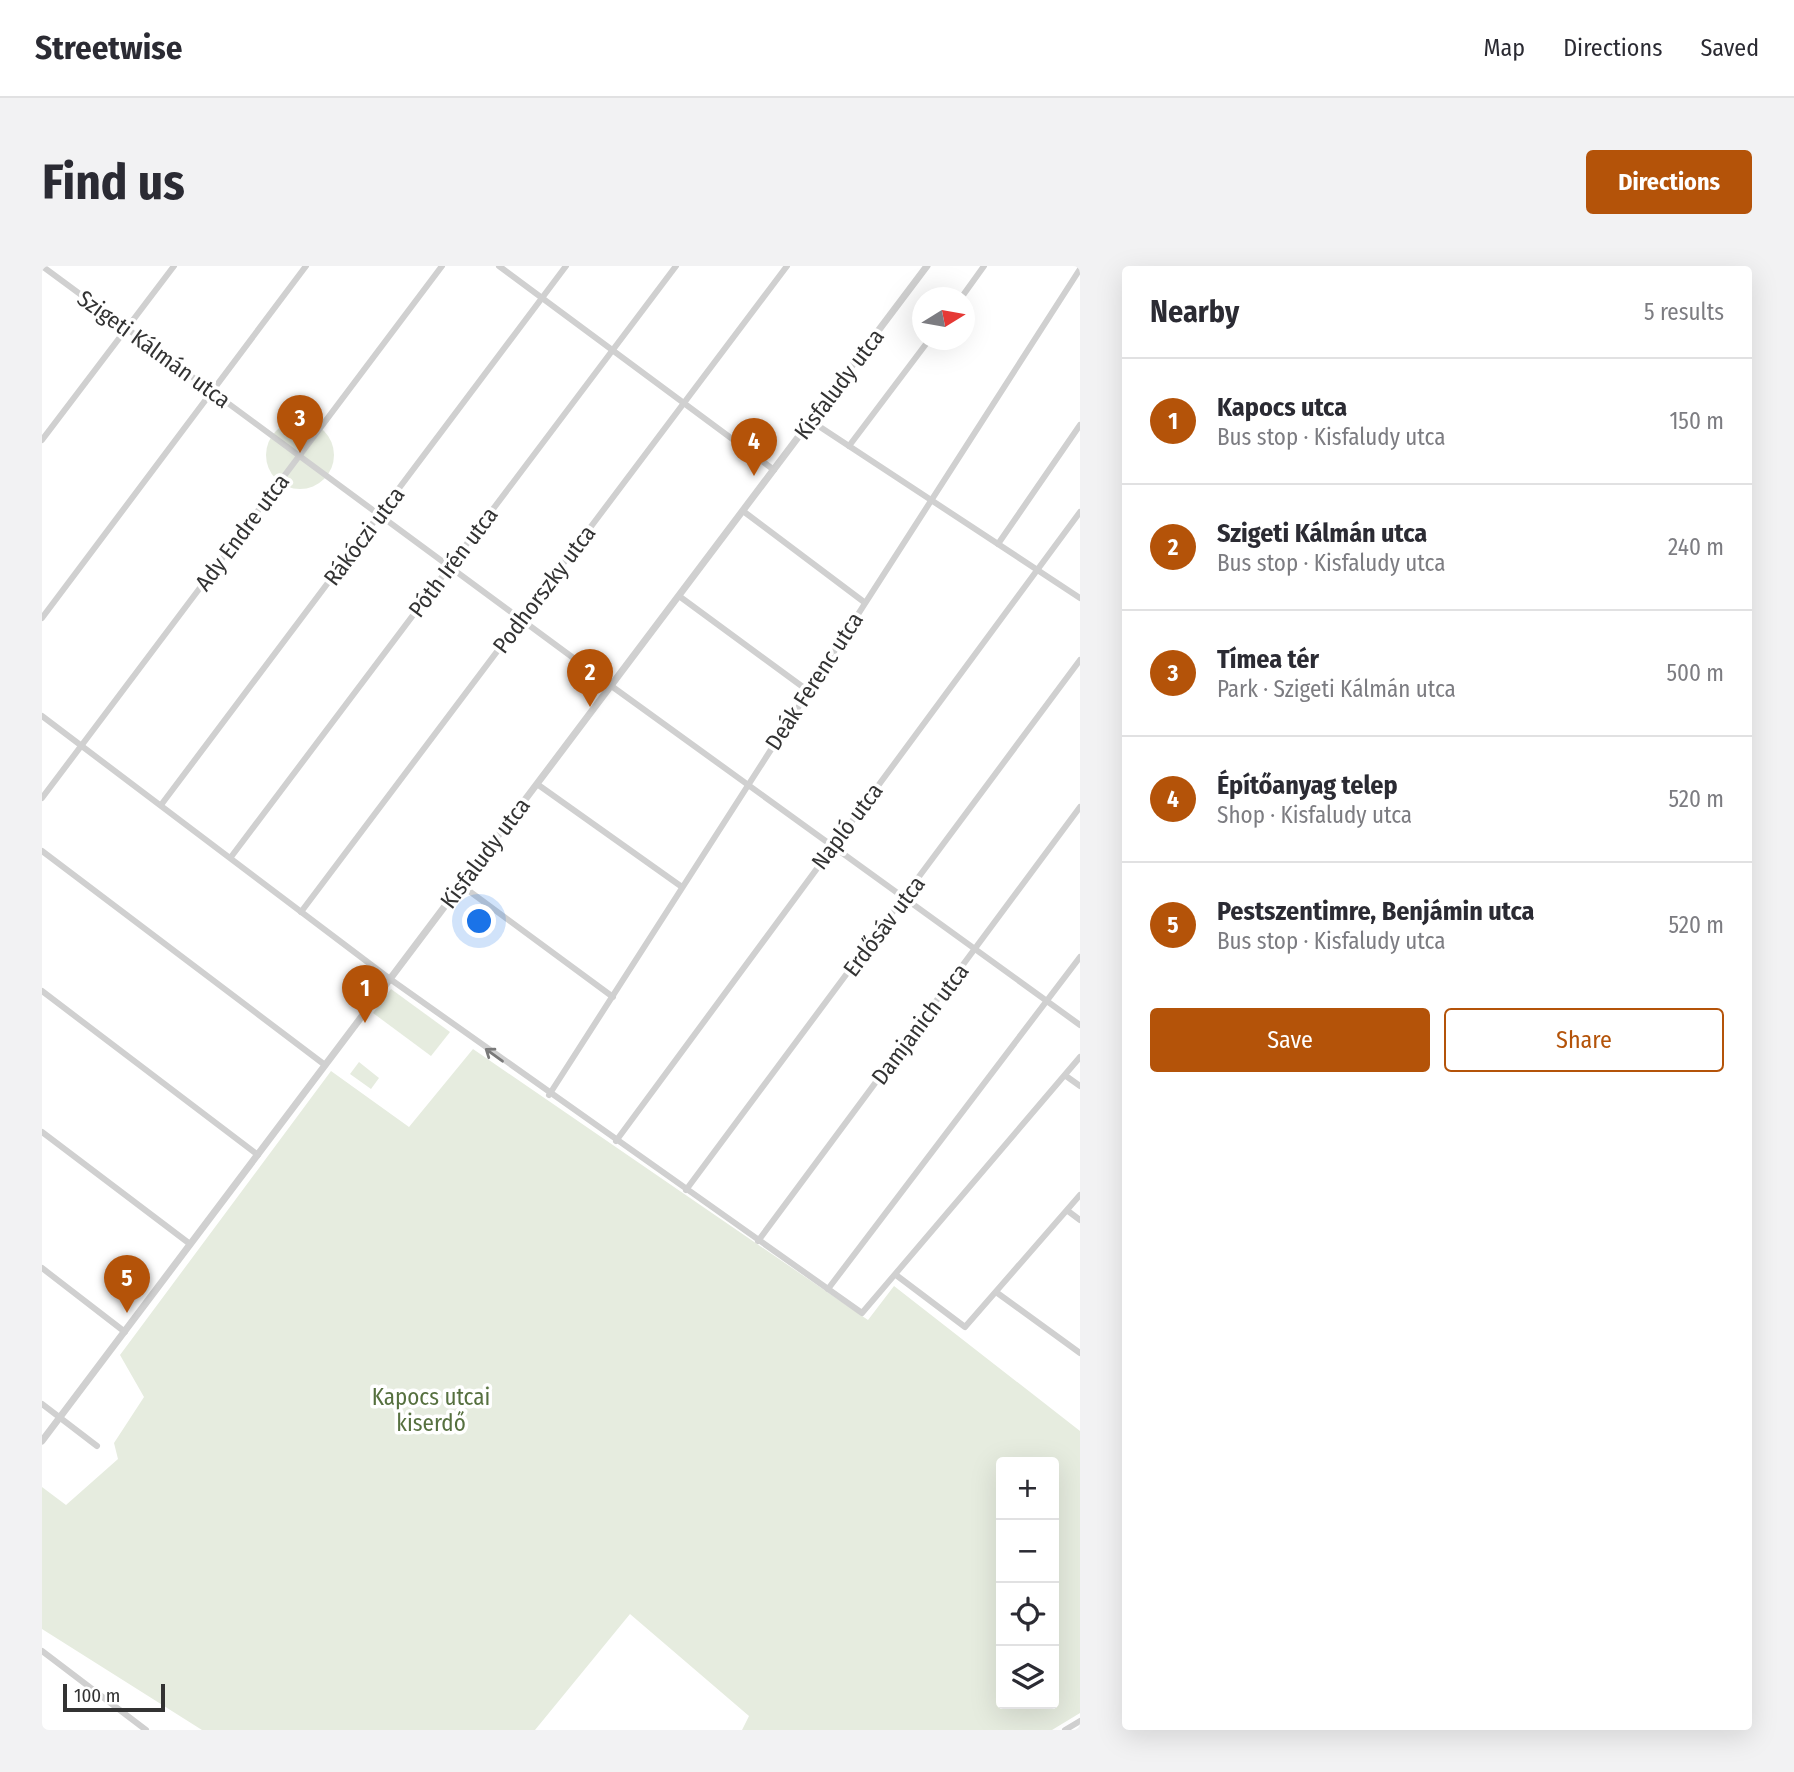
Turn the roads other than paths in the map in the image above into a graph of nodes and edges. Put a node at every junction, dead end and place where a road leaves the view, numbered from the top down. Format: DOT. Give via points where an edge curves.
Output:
graph roads {
  1 [pos="42,266"];
  2 [pos="174,266"];
  3 [pos="306,266"];
  4 [pos="442,266"];
  5 [pos="499,266"];
  6 [pos="566,266"];
  7 [pos="676,266"];
  8 [pos="787,266"];
  9 [pos="927,266"];
  10 [pos="984,266"];
  11 [pos="1080,269"];
  12 [pos="969,287"];
  13 [pos="542,298"];
  14 [pos="126,329"];
  15 [pos="921,350"];
  16 [pos="612,351"];
  17 [pos="212,393"];
  18 [pos="684,403"];
  19 [pos="811,421"];
  20 [pos="1080,425"];
  21 [pos="42,440"];
  22 [pos="849,446"];
  23 [pos="301,455"];
  24 [pos="774,470"];
  25 [pos="930,500"];
  26 [pos="743,511"];
  27 [pos="1080,512"];
  28 [pos="380,514"];
  29 [pos="998,544"];
  30 [pos="450,566"];
  31 [pos="1038,569"];
  32 [pos="679,596"];
  33 [pos="1080,598"];
  34 [pos="864,602"];
  35 [pos="42,618"];
  36 [pos="522,618"];
  37 [pos="1080,660"];
  38 [pos="610,685"];
  39 [pos="807,690"];
  40 [pos="42,716"];
  41 [pos="81,745"];
  42 [pos="537,784"];
  43 [pos="748,784"];
  44 [pos="42,798"];
  45 [pos="161,804"];
  46 [pos="1080,807"];
  47 [pos="832,845"];
  48 [pos="42,851"];
  49 [pos="230,857"];
  50 [pos="461,885"];
  51 [pos="681,887"];
  52 [pos="905,898"];
  53 [pos="301,912"];
  54 [pos="975,950"];
  55 [pos="1080,957"];
  56 [pos="390,979"];
  57 [pos="42,991"];
  58 [pos="613,997"];
  59 [pos="1048,1001"];
  60 [pos="1080,1025"];
  61 [pos="1080,1057"];
  62 [pos="325,1065"];
  63 [pos="1066,1076"];
  64 [pos="1080,1086"];
  65 [pos="549,1095"];
  66 [pos="42,1132"];
  67 [pos="616,1141"];
  68 [pos="258,1155"];
  69 [pos="686,1191"];
  70 [pos="1080,1195"];
  71 [pos="1068,1211"];
  72 [pos="1080,1220"];
  73 [pos="758,1241"];
  74 [pos="190,1244"];
  75 [pos="42,1268"];
  76 [pos="896,1275"];
  77 [pos="828,1289"];
  78 [pos="996,1292"];
  79 [pos="125,1332"];
  80 [pos="1080,1353"];
  81 [pos="42,1404"];
  82 [pos="60,1417"];
  83 [pos="42,1441"];
  84 [pos="97,1446"];
  85 [pos="43,1654"];
  86 [pos="1080,1721"];
  87 [pos="146,1730"];
  88 [pos="1065,1730"];
  1 -- 14 [label="street, Szigeti Kálmán utca"];
  2 -- 14 [label="street"];
  3 -- 17 [label="street"];
  4 -- 23 [label="street, Ady Endre utca"];
  5 -- 13 [label="street"];
  6 -- 13 [label="street, Rákóczi utca"];
  7 -- 16 [label="street, Póth Irén utca"];
  8 -- 18 [label="street, Podhorszky utca"];
  9 -- 19 [label="street, Kisfaludy utca"];
  10 -- 12 [label="street"];
  11 -- 25 [label="street, Deák Ferenc utca"];
  13 -- 16 [label="street"];
  13 -- 28 [label="street, Rákóczi utca"];
  14 -- 17 [label="street, Szigeti Kálmán utca"];
  14 -- 21 [label="street"];
  15 -- 22 [label="street"];
  16 -- 18 [label="street"];
  16 -- 30 [label="street, Póth Irén utca"];
  17 -- 23 [label="street, Szigeti Kálmán utca"];
  17 -- 35 [label="street"];
  18 -- 24 [label="street"];
  18 -- 36 [label="street, Podhorszky utca"];
  19 -- 22 [label="street"];
  19 -- 24 [label="street, Kisfaludy utca"];
  20 -- 29 [label="street"];
  22 -- 25 [label="street"];
  23 -- 28 [label="street, Szigeti Kálmán utca"];
  23 -- 41 [label="street, Ady Endre utca"];
  24 -- 26 [label="street, Kisfaludy utca"];
  25 -- 29 [label="street"];
  25 -- 34 [label="street, Deák Ferenc utca"];
  26 -- 32 [label="street, Kisfaludy utca"];
  26 -- 34 [label="street"];
  27 -- 31 [label="street, Napló utca"];
  28 -- 30 [label="street, Szigeti Kálmán utca"];
  28 -- 45 [label="street, Rákóczi utca"];
  29 -- 31 [label="street"];
  30 -- 36 [label="street, Szigeti Kálmán utca"];
  30 -- 49 [label="street, Póth Irén utca"];
  31 -- 33 [label="street"];
  31 -- 47 [label="street, Napló utca"];
  32 -- 38 [label="street, Kisfaludy utca"];
  32 -- 39 [label="street"];
  34 -- 39 [label="street, Deák Ferenc utca"];
  36 -- 38 [label="street, Szigeti Kálmán utca"];
  36 -- 53 [label="street, Podhorszky utca"];
  37 -- 52 [label="street, Erdősáv utca"];
  38 -- 42 [label="street, Kisfaludy utca"];
  38 -- 43 [label="street, Szigeti Kálmán utca"];
  39 -- 43 [label="street, Deák Ferenc utca"];
  40 -- 41 [label="street"];
  41 -- 44 [label="street, Ady Endre utca"];
  41 -- 45 [label="street"];
  42 -- 50 [label="street, Kisfaludy utca"];
  42 -- 51 [label="street"];
  43 -- 47 [label="street, Szigeti Kálmán utca"];
  43 -- 51 [label="street, Deák Ferenc utca"];
  45 -- 49 [label="street"];
  46 -- 54 [label="street, Damjanich utca"];
  47 -- 52 [label="street, Szigeti Kálmán utca"];
  47 -- 67 [label="street, Napló utca"];
  48 -- 62 [label="street"];
  49 -- 53 [label="street"];
  50 -- 56 [label="street, Kisfaludy utca"];
  50 -- 58 [label="street"];
  51 -- 58 [label="street, Deák Ferenc utca"];
  52 -- 54 [label="street, Szigeti Kálmán utca"];
  52 -- 69 [label="street, Erdősáv utca"];
  53 -- 56 [label="street"];
  54 -- 59 [label="street, Szigeti Kálmán utca"];
  54 -- 73 [label="street, Damjanich utca"];
  55 -- 59 [label="street"];
  56 -- 62 [label="street, Kisfaludy utca"];
  65 -- 56 [label="street, one-way"];
  57 -- 68 [label="street"];
  58 -- 65 [label="street, Deák Ferenc utca"];
  59 -- 60 [label="street, Szigeti Kálmán utca"];
  59 -- 77 [label="street"];
  61 -- 63 [label="street"];
  62 -- 68 [label="street, Kisfaludy utca"];
  63 -- 64 [label="street"];
  63 -- 76 [label="street"];
  65 -- 67 [label="street"];
  66 -- 74 [label="street"];
  67 -- 69 [label="street"];
  68 -- 74 [label="street, Kisfaludy utca"];
  69 -- 73 [label="street"];
  70 -- 71 [label="street"];
  71 -- 72 [label="street"];
  71 -- 78 [label="street"];
  73 -- 77 [label="street"];
  74 -- 79 [label="street, Kisfaludy utca"];
  75 -- 79 [label="street"];
  76 -- 77 [label="street" via="862,1312"];
  76 -- 78 [label="street" via="965,1327"];
  78 -- 80 [label="street"];
  79 -- 82 [label="street, Kisfaludy utca"];
  81 -- 82 [label="street"];
  82 -- 83 [label="street, Kisfaludy utca"];
  82 -- 84 [label="street"];
  85 -- 87 [label="street"];
  86 -- 88 [label="street"];
}
